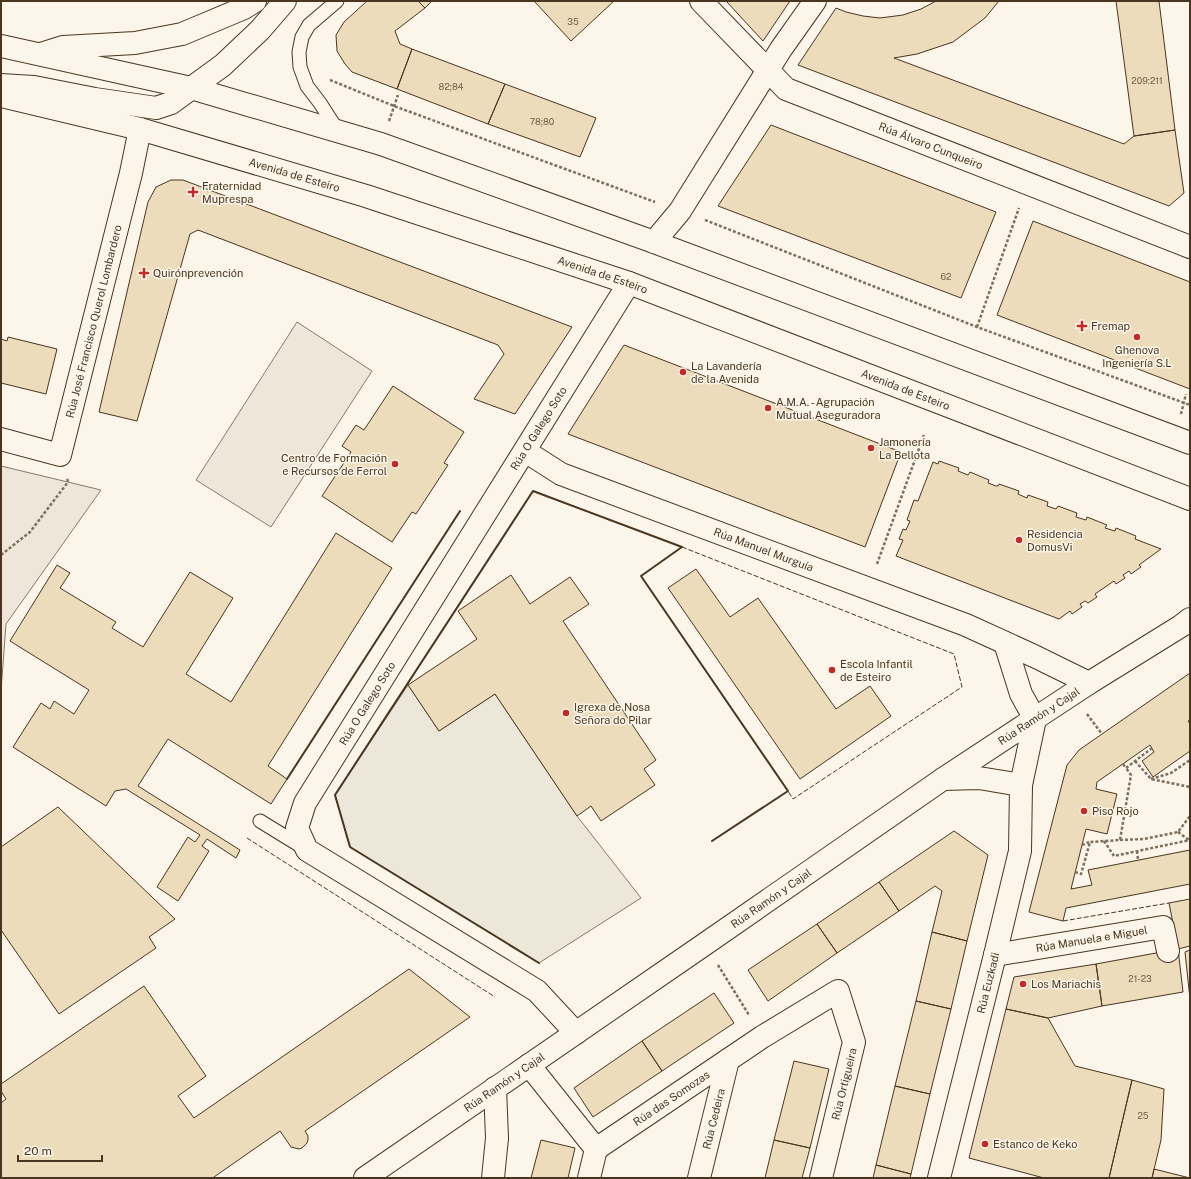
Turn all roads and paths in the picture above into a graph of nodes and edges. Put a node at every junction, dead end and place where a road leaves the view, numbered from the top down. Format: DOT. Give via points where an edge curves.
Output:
graph roads {
  1 [pos="255,1"];
  2 [pos="285,1"];
  3 [pos="337,1"];
  4 [pos="701,1"];
  5 [pos="815,1"];
  6 [pos="1,46"];
  7 [pos="41,54"];
  8 [pos="768,71"];
  9 [pos="326,78"];
  10 [pos="1,85"];
  11 [pos="192,88"];
  12 [pos="398,95"];
  13 [pos="1,96"];
  14 [pos="394,106"];
  15 [pos="388,124"];
  16 [pos="140,129"];
  17 [pos="338,131"];
  18 [pos="1028,183"];
  19 [pos="663,204"];
  20 [pos="705,220"];
  21 [pos="654,242"];
  22 [pos="1190,247"];
  23 [pos="629,283"];
  24 [pos="977,327"];
  25 [pos="1186,394"];
  26 [pos="1184,403"];
  27 [pos="1190,405"];
  28 [pos="1180,418"];
  29 [pos="924,434"];
  30 [pos="1,439"];
  31 [pos="1190,442"];
  32 [pos="525,451"];
  33 [pos="60,455"];
  34 [pos="1190,499"];
  35 [pos="1,555"];
  36 [pos="868,588"];
  37 [pos="1187,623"];
  38 [pos="1005,643"];
  39 [pos="1089,683"];
  40 [pos="1035,719"];
  41 [pos="1152,748"];
  42 [pos="1190,760"];
  43 [pos="1135,761"];
  44 [pos="1123,764"];
  45 [pos="1126,768"];
  46 [pos="943,779"];
  47 [pos="1151,779"];
  48 [pos="1021,785"];
  49 [pos="1190,787"];
  50 [pos="1190,816"];
  51 [pos="260,821"];
  52 [pos="1178,832"];
  53 [pos="1120,840"];
  54 [pos="1189,840"];
  55 [pos="1104,841"];
  56 [pos="1090,842"];
  57 [pos="1082,845"];
  58 [pos="307,850"];
  59 [pos="1137,851"];
  60 [pos="1138,860"];
  61 [pos="1075,872"];
  62 [pos="705,944"];
  63 [pos="1168,951"];
  64 [pos="995,955"];
  65 [pos="838,991"];
  66 [pos="576,1032"];
  67 [pos="762,1037"];
  68 [pos="728,1060"];
  69 [pos="529,1065"];
  70 [pos="495,1088"];
  71 [pos="596,1149"];
  72 [pos="365,1178"];
  73 [pos="493,1178"];
  74 [pos="589,1178"];
  75 [pos="699,1178"];
  76 [pos="821,1178"];
  77 [pos="939,1178"];
  1 -- 7 [label="street" via="182,34 135,43 64,46"];
  2 -- 11 [label="street" via="223,65"];
  3 -- 17 [label="lane" via="309,25 302,37 299,52 300,67 307,86"];
  4 -- 8 [label="street, Rúa Álvaro Cunqueiro"];
  5 -- 8 [label="street"];
  6 -- 7 [label="street"];
  7 -- 11 [label="street"];
  8 -- 18 [label="street, Rúa Álvaro Cunqueiro" via="786,89"];
  8 -- 21 [label="street" via="680,211"];
  9 -- 14 [label="path"];
  10 -- 11 [label="street" via="34,87 156,108 170,103"];
  11 -- 17 [label="street"];
  12 -- 14 [label="path"];
  13 -- 16 [label="street, Avenida de Esteiro"];
  14 -- 15 [label="path"];
  14 -- 19 [label="path"];
  16 -- 23 [label="street, Avenida de Esteiro" via="366,196"];
  16 -- 33 [label="street, Rúa José Francisco Querol Lombardero"];
  17 -- 21 [label="street"];
  18 -- 22 [label="street, Rúa Álvaro Cunqueiro"];
  18 -- 24 [label="path"];
  20 -- 24 [label="path"];
  21 -- 31 [label="street"];
  23 -- 32 [label="street, Rúa O Galego Soto"];
  23 -- 34 [label="street, Avenida de Esteiro"];
  24 -- 26 [label="path"];
  25 -- 26 [label="path"];
  26 -- 27 [label="path"];
  26 -- 28 [label="path"];
  29 -- 36 [label="path"];
  30 -- 33 [label="street"];
  32 -- 36 [label="street, Rúa Manuel Murguía" via="561,474"];
  32 -- 58 [label="street, Rúa O Galego Soto" via="305,803 297,828"];
  33 -- 35 [label="path" via="68,482 30,532"];
  36 -- 38 [label="street, Rúa Manuel Murguía" via="966,625"];
  37 -- 39 [label="street, Rúa Ramón y Cajal"];
  38 -- 39 [label="street, Rúa Manuel Murguía"];
  38 -- 40 [label="street" via="1021,694"];
  39 -- 40 [label="street, Rúa Ramón y Cajal"];
  40 -- 46 [label="street, Rúa Ramón y Cajal"];
  40 -- 48 [label="street, Rúa Euzkadi"];
  41 -- 43 [label="path"];
  42 -- 47 [label="path" via="1171,773"];
  43 -- 45 [label="path"];
  43 -- 47 [label="path"];
  44 -- 45 [label="path"];
  45 -- 53 [label="path" via="1131,775"];
  46 -- 48 [label="street" via="978,778"];
  46 -- 62 [label="street, Rúa Ramón y Cajal"];
  47 -- 49 [label="path"];
  48 -- 64 [label="street, Rúa Euzkadi" via="1020,851"];
  50 -- 52 [label="path"];
  51 -- 58 [label="lane"];
  52 -- 53 [label="path" via="1144,839"];
  52 -- 54 [label="path"];
  53 -- 55 [label="path"];
  54 -- 59 [label="path"];
  55 -- 56 [label="path"];
  55 -- 59 [label="path" via="1114,856"];
  56 -- 57 [label="path"];
  56 -- 61 [label="path" via="1081,874"];
  58 -- 66 [label="street" via="537,991"];
  59 -- 60 [label="path"];
  62 -- 66 [label="street, Rúa Ramón y Cajal"];
  62 -- 67 [label="path"];
  63 -- 64 [label="street, Rúa Manuela e Miguel" via="1163,927"];
  64 -- 77 [label="street, Rúa Euzkadi"];
  65 -- 67 [label="street, Rúa das Somozas"];
  65 -- 76 [label="street, Rúa Ortigueira" via="854,1042"];
  66 -- 69 [label="street, Rúa Ramón y Cajal"];
  67 -- 68 [label="street, Rúa das Somozas"];
  68 -- 71 [label="street, Rúa das Somozas"];
  68 -- 75 [label="street, Rúa Cedeira"];
  69 -- 70 [label="street, Rúa Ramón y Cajal"];
  69 -- 71 [label="street"];
  70 -- 72 [label="street, Rúa Ramón y Cajal"];
  70 -- 73 [label="street" via="497,1138"];
  71 -- 74 [label="street"];
}
